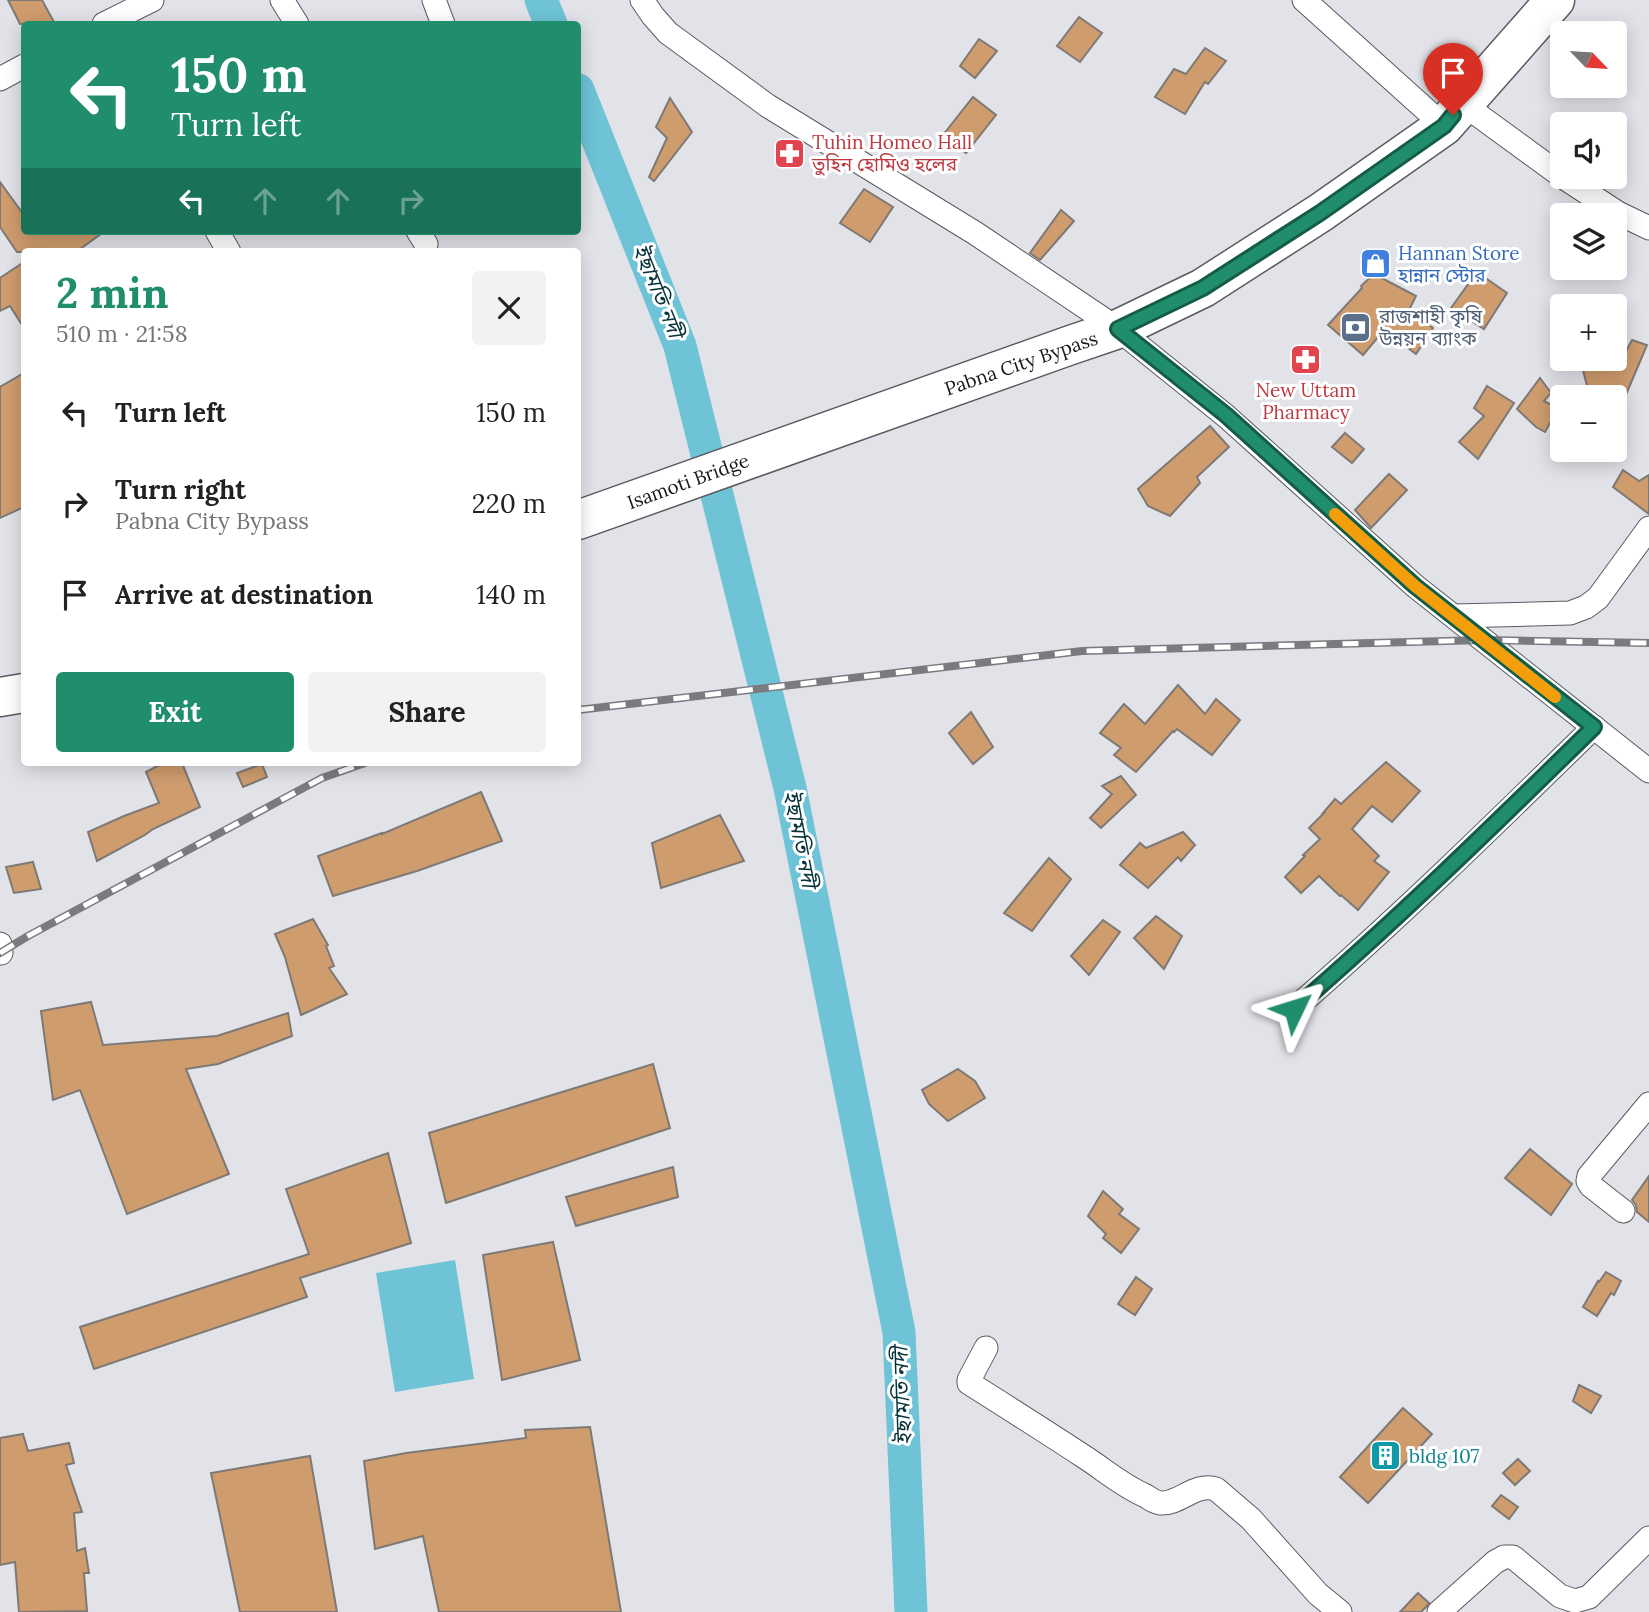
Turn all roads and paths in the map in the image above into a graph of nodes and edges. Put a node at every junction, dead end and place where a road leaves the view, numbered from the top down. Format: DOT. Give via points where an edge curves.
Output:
graph roads {
  1 [pos="152,0"];
  2 [pos="282,0"];
  3 [pos="434,0"];
  4 [pos="642,0"];
  5 [pos="1304,0"];
  6 [pos="1555,0"];
  7 [pos="110,21"];
  8 [pos="294,21"];
  9 [pos="442,21"];
  10 [pos="21,68"];
  11 [pos="0,79"];
  12 [pos="1453,115"];
  13 [pos="1550,170"];
  14 [pos="1581,189"];
  15 [pos="1649,228"];
  16 [pos="1118,329"];
  17 [pos="798,441"];
  18 [pos="581,519"];
  19 [pos="1649,528"];
  20 [pos="1454,616"];
  21 [pos="21,694"];
  22 [pos="0,697"];
  23 [pos="1594,727"];
  24 [pos="1649,771"];
  25 [pos="0,944"];
  26 [pos="1,953"];
  27 [pos="1294,1009"];
  28 [pos="1649,1104"];
  29 [pos="1623,1211"];
  30 [pos="986,1348"];
  31 [pos="1649,1538"];
  32 [pos="1340,1612"];
  33 [pos="1439,1612"];
  1 -- 7 [label="street"];
  2 -- 8 [label="street"];
  3 -- 9 [label="street"];
  4 -- 16 [label="street" via="668,33 768,106 975,233"];
  5 -- 12 [label="street"];
  6 -- 12 [label="highway, Pabna City Bypass"];
  10 -- 11 [label="street"];
  12 -- 13 [label="street"];
  12 -- 16 [label="highway, Pabna City Bypass" via="1320,213 1203,288"];
  14 -- 15 [label="street"];
  16 -- 17 [label="highway, Pabna City Bypass"];
  16 -- 20 [label="street" via="1226,415"];
  17 -- 18 [label="highway, Isamoti Bridge"];
  19 -- 20 [label="street" via="1598,598 1586,607 1570,613"];
  20 -- 23 [label="street"];
  21 -- 22 [label="highway"];
  23 -- 24 [label="street"];
  23 -- 27 [label="street" via="1453,865"];
  25 -- 26 [label="street"];
  28 -- 29 [label="street" via="1589,1176 1591,1186"];
  30 -- 32 [label="street" via="970,1383 1125,1487 1156,1501 1169,1502 1209,1486 1216,1489"];
  31 -- 33 [label="street" via="1588,1597 1575,1601 1560,1596 1513,1557 1504,1557"];
}
